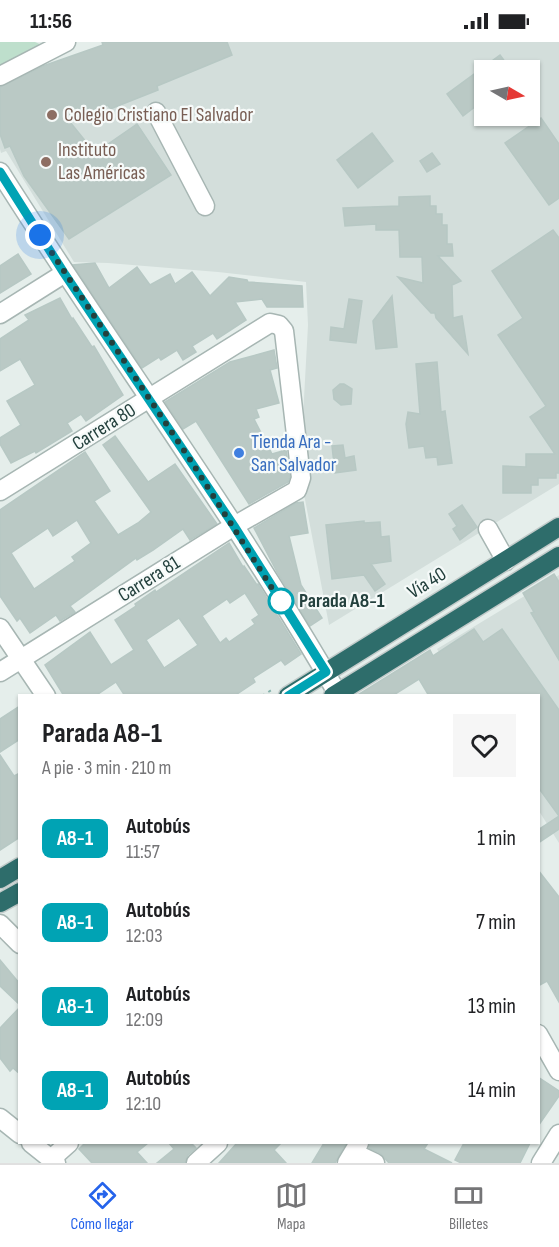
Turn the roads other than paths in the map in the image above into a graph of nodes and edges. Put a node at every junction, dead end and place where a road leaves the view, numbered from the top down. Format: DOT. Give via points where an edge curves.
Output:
graph roads {
  1 [pos="56,43"];
  2 [pos="0,76"];
  3 [pos="156,112"];
  4 [pos="0,171"];
  5 [pos="205,206"];
  6 [pos="64,273"];
  7 [pos="0,314"];
  8 [pos="149,399"];
  9 [pos="300,487"];
  10 [pos="0,491"];
  11 [pos="234,526"];
  12 [pos="559,527"];
  13 [pos="488,529"];
  14 [pos="559,556"];
  15 [pos="506,561"];
  16 [pos="0,628"];
  17 [pos="21,659"];
  18 [pos="0,672"];
  19 [pos="326,672"];
  20 [pos="45,694"];
  21 [pos="291,694"];
  22 [pos="336,694"];
  23 [pos="338,694"];
  24 [pos="18,868"];
  25 [pos="0,879"];
  26 [pos="18,893"];
  27 [pos="0,903"];
  28 [pos="0,924"];
  29 [pos="18,942"];
  30 [pos="540,1038"];
  31 [pos="559,1071"];
  32 [pos="0,1118"];
  33 [pos="18,1132"];
  34 [pos="559,1134"];
  35 [pos="32,1144"];
  36 [pos="68,1144"];
  37 [pos="216,1144"];
  38 [pos="353,1153"];
  39 [pos="53,1161"];
  40 [pos="196,1163"];
  41 [pos="375,1163"];
  42 [pos="541,1163"];
  1 -- 2 [label="street"];
  3 -- 5 [label="street"];
  4 -- 6 [label="street" via="58,251"];
  6 -- 7 [label="street"];
  6 -- 8 [label="street"];
  8 -- 9 [label="street, Carrera 80" via="270,324 279,325 284,331"];
  8 -- 10 [label="street, Carrera 80"];
  8 -- 11 [label="street"];
  9 -- 11 [label="street, Carrera 81"];
  11 -- 17 [label="street, Carrera 81"];
  11 -- 19 [label="street"];
  12 -- 15 [label="highway, Vía 40"];
  13 -- 15 [label="street"];
  14 -- 23 [label="highway"];
  15 -- 19 [label="highway, Vía 40"];
  16 -- 17 [label="street"];
  17 -- 18 [label="street, Carrera 81"];
  17 -- 20 [label="street"];
  19 -- 21 [label="highway, Vía 40"];
  19 -- 22 [label="street"];
  24 -- 25 [label="highway"];
  26 -- 27 [label="highway"];
  28 -- 29 [label="street"];
  30 -- 31 [label="street"];
  32 -- 33 [label="street"];
  34 -- 42 [label="street"];
  35 -- 39 [label="street"];
  36 -- 39 [label="street"];
  37 -- 40 [label="street"];
  38 -- 41 [label="street"];
}
